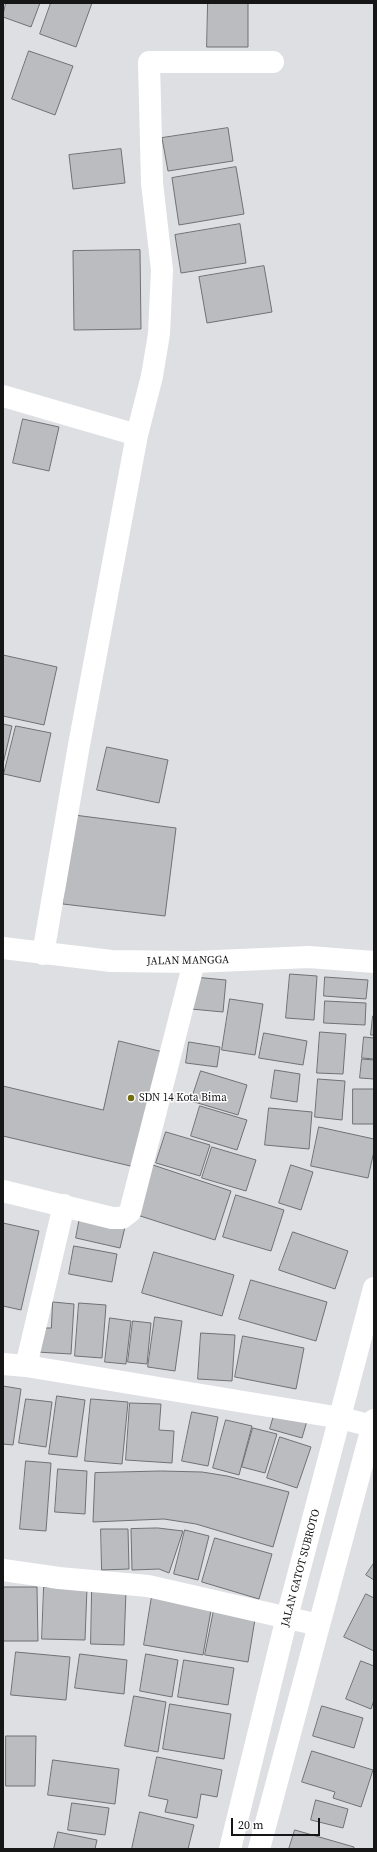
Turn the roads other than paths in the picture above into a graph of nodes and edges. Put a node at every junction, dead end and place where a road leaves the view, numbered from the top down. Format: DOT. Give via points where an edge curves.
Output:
graph roads {
  1 [pos="273,62"];
  2 [pos="3,396"];
  3 [pos="137,435"];
  4 [pos="3,948"];
  5 [pos="43,954"];
  6 [pos="194,962"];
  7 [pos="374,962"];
  8 [pos="3,1191"];
  9 [pos="64,1205"];
  10 [pos="374,1288"];
  11 [pos="3,1364"];
  12 [pos="26,1366"];
  13 [pos="341,1418"];
  14 [pos="373,1423"];
  15 [pos="3,1570"];
  16 [pos="287,1617"];
  17 [pos="319,1625"];
  18 [pos="230,1849"];
  19 [pos="259,1849"];
  1 -- 3 [label="street" via="148,62 152,183 162,270 158,334 152,376"];
  2 -- 3 [label="street"];
  3 -- 5 [label="street"];
  4 -- 5 [label="street, JALAN MANGGA"];
  5 -- 6 [label="street, JALAN MANGGA" via="111,961"];
  6 -- 7 [label="street, JALAN MANGGA" via="309,957"];
  6 -- 9 [label="street" via="130,1212 122,1218 112,1218"];
  8 -- 9 [label="street"];
  9 -- 12 [label="street"];
  10 -- 13 [label="street, JALAN GATOT SUBROTO"];
  11 -- 12 [label="street"];
  12 -- 13 [label="street"];
  13 -- 14 [label="street"];
  13 -- 16 [label="street, JALAN GATOT SUBROTO"];
  14 -- 17 [label="street"];
  15 -- 16 [label="street" via="148,1586"];
  16 -- 17 [label="street"];
  16 -- 18 [label="street, JALAN GATOT SUBROTO"];
  17 -- 19 [label="street"];
}
